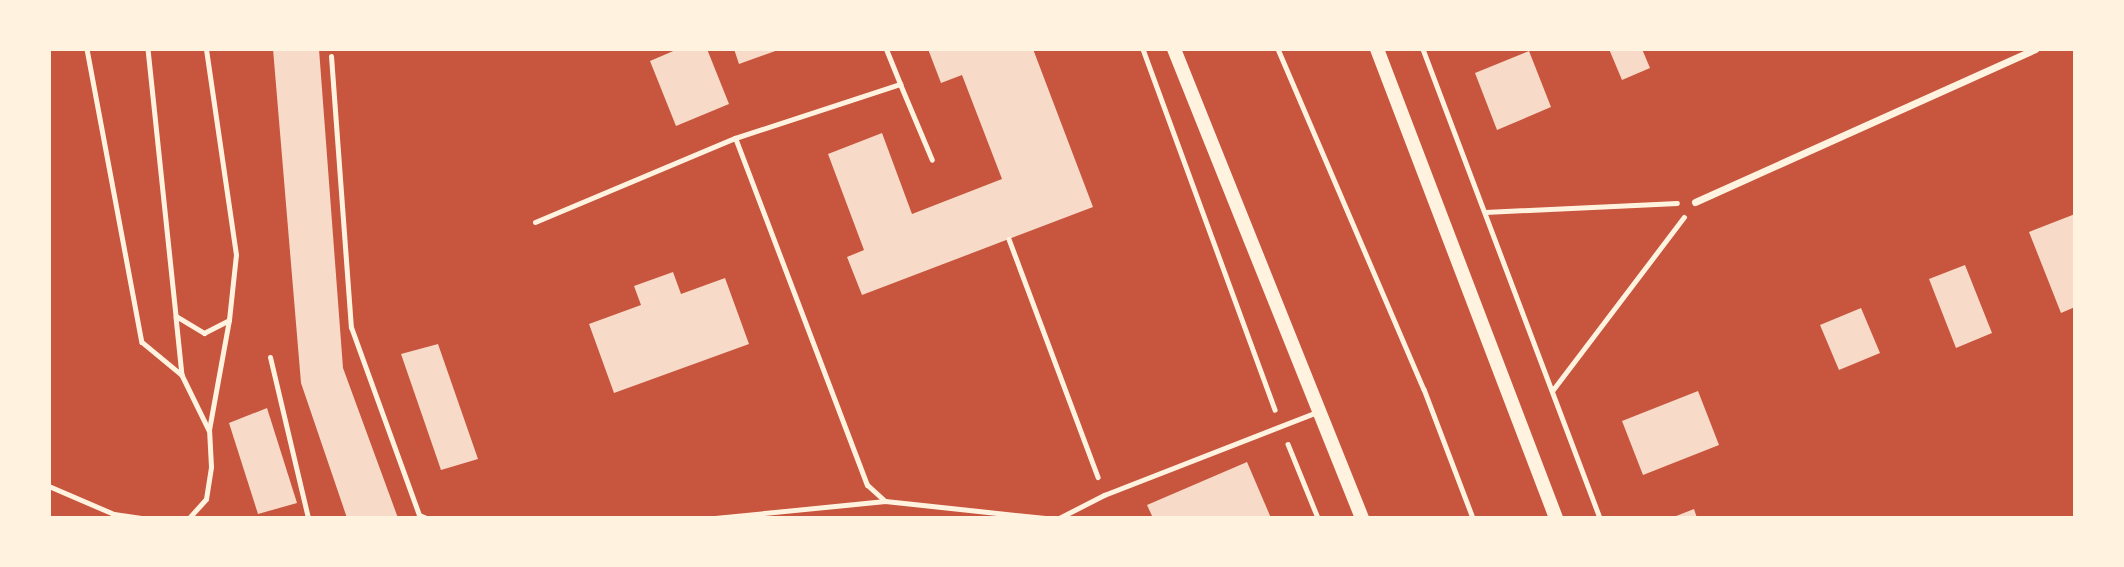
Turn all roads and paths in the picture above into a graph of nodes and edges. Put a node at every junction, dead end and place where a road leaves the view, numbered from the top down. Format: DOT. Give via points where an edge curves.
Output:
graph roads {
  1 [pos="87,49"];
  2 [pos="148,49"];
  3 [pos="206,49"];
  4 [pos="886,49"];
  5 [pos="1143,49"];
  6 [pos="1174,49"];
  7 [pos="1278,49"];
  8 [pos="1377,49"];
  9 [pos="1423,49"];
  10 [pos="2035,49"];
  11 [pos="331,56"];
  12 [pos="900,84"];
  13 [pos="735,138"];
  14 [pos="932,160"];
  15 [pos="1695,202"];
  16 [pos="1485,212"];
  17 [pos="535,222"];
  18 [pos="1009,239"];
  19 [pos="176,316"];
  20 [pos="229,320"];
  21 [pos="270,357"];
  22 [pos="182,375"];
  23 [pos="1552,391"];
  24 [pos="1317,412"];
  25 [pos="1281,426"];
  26 [pos="209,430"];
  27 [pos="49,486"];
  28 [pos="1104,495"];
  29 [pos="885,501"];
  30 [pos="143,518"];
  31 [pos="189,518"];
  32 [pos="308,518"];
  33 [pos="426,518"];
  34 [pos="715,518"];
  35 [pos="1045,518"];
  36 [pos="1059,518"];
  37 [pos="1318,518"];
  38 [pos="1362,518"];
  39 [pos="1473,518"];
  40 [pos="1556,518"];
  41 [pos="1600,518"];
  1 -- 22 [label="path" via="142,342"];
  2 -- 19 [label="path"];
  3 -- 20 [label="path" via="236,255"];
  4 -- 12 [label="lane"];
  5 -- 25 [label="path"];
  6 -- 24 [label="main road"];
  7 -- 39 [label="path" via="1424,389"];
  8 -- 40 [label="main road"];
  9 -- 16 [label="path"];
  10 -- 15 [label="street"];
  11 -- 33 [label="lane" via="351,327 419,515"];
  12 -- 13 [label="lane"];
  12 -- 14 [label="lane"];
  13 -- 17 [label="lane"];
  13 -- 29 [label="lane" via="867,485"];
  15 -- 16 [label="path"];
  15 -- 23 [label="path"];
  16 -- 23 [label="path"];
  18 -- 28 [label="path"];
  19 -- 20 [label="path" via="204,333"];
  19 -- 22 [label="path"];
  20 -- 26 [label="path"];
  21 -- 32 [label="lane"];
  22 -- 26 [label="path"];
  23 -- 41 [label="path"];
  24 -- 25 [label="lane"];
  24 -- 38 [label="main road"];
  25 -- 28 [label="lane"];
  25 -- 37 [label="path"];
  26 -- 31 [label="path" via="211,467 206,499"];
  27 -- 30 [label="path" via="114,514"];
  28 -- 36 [label="lane"];
  29 -- 34 [label="lane"];
  29 -- 35 [label="lane"];
}
